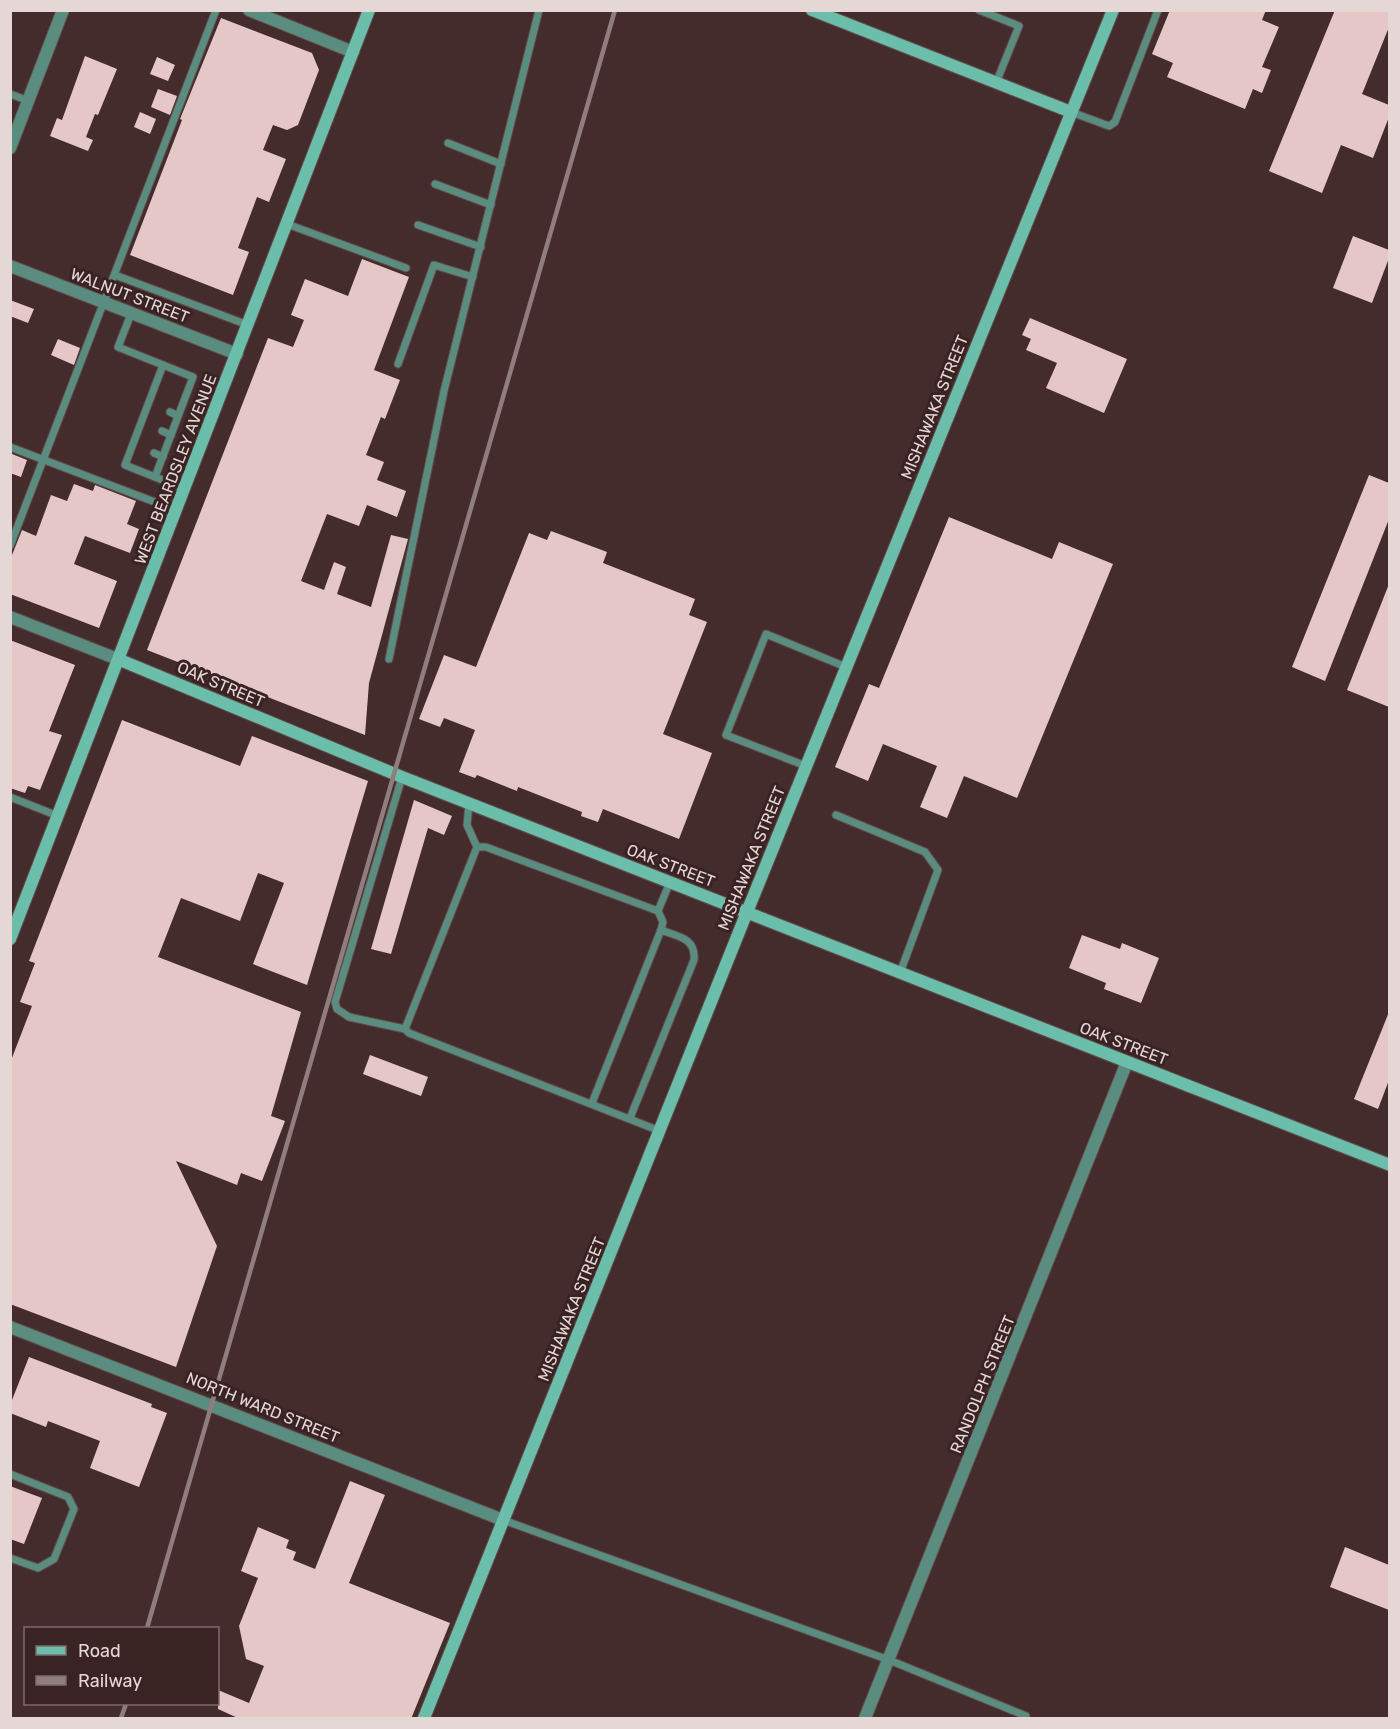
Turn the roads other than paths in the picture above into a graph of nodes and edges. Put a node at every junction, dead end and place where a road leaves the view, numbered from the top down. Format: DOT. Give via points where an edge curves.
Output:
graph roads {
  1 [pos="63,10"];
  2 [pos="216,10"];
  3 [pos="249,10"];
  4 [pos="369,10"];
  5 [pos="539,10"];
  6 [pos="813,10"];
  7 [pos="979,10"];
  8 [pos="1113,10"];
  9 [pos="1158,10"];
  10 [pos="353,52"];
  11 [pos="996,82"];
  12 [pos="10,94"];
  13 [pos="29,101"];
  14 [pos="1071,112"];
  15 [pos="448,143"];
  16 [pos="10,148"];
  17 [pos="501,164"];
  18 [pos="435,184"];
  19 [pos="491,205"];
  20 [pos="287,224"];
  21 [pos="418,225"];
  22 [pos="481,247"];
  23 [pos="10,266"];
  24 [pos="406,268"];
  25 [pos="115,275"];
  26 [pos="473,276"];
  27 [pos="104,303"];
  28 [pos="131,314"];
  29 [pos="248,325"];
  30 [pos="237,354"];
  31 [pos="398,364"];
  32 [pos="163,365"];
  33 [pos="148,404"];
  34 [pos="156,407"];
  35 [pos="170,412"];
  36 [pos="178,416"];
  37 [pos="141,423"];
  38 [pos="149,426"];
  39 [pos="162,431"];
  40 [pos="171,435"];
  41 [pos="132,446"];
  42 [pos="10,447"];
  43 [pos="140,448"];
  44 [pos="154,453"];
  45 [pos="163,456"];
  46 [pos="44,460"];
  47 [pos="155,477"];
  48 [pos="185,489"];
  49 [pos="177,510"];
  50 [pos="10,546"];
  51 [pos="10,617"];
  52 [pos="389,659"];
  53 [pos="120,660"];
  54 [pos="846,667"];
  55 [pos="806,766"];
  56 [pos="402,777"];
  57 [pos="10,797"];
  58 [pos="469,803"];
  59 [pos="836,815"];
  60 [pos="58,816"];
  61 [pos="477,847"];
  62 [pos="670,882"];
  63 [pos="658,911"];
  64 [pos="747,912"];
  65 [pos="661,930"];
  66 [pos="10,939"];
  67 [pos="900,973"];
  68 [pos="405,1029"];
  69 [pos="1127,1062"];
  70 [pos="592,1103"];
  71 [pos="630,1118"];
  72 [pos="660,1131"];
  73 [pos="1389,1165"];
  74 [pos="10,1327"];
  75 [pos="10,1474"];
  76 [pos="504,1520"];
  77 [pos="10,1558"];
  78 [pos="889,1660"];
  79 [pos="1013,1715"];
  80 [pos="1026,1716"];
  81 [pos="424,1719"];
  82 [pos="865,1719"];
  1 -- 13 [label="street"];
  2 -- 25 [label="lane"];
  3 -- 10 [label="street"];
  4 -- 10 [label="street, WEST BEARDSLEY AVENUE"];
  5 -- 17 [label="lane"];
  6 -- 11 [label="street"];
  7 -- 11 [label="lane" via="1019,26"];
  8 -- 14 [label="street, MISHAWAKA STREET"];
  9 -- 14 [label="lane" via="1115,122 1109,126"];
  10 -- 20 [label="street, WEST BEARDSLEY AVENUE"];
  11 -- 14 [label="street"];
  12 -- 13 [label="lane"];
  13 -- 16 [label="street"];
  14 -- 54 [label="street, MISHAWAKA STREET"];
  15 -- 17 [label="lane"];
  17 -- 19 [label="lane"];
  18 -- 19 [label="lane"];
  19 -- 22 [label="lane"];
  20 -- 24 [label="lane"];
  20 -- 29 [label="street, WEST BEARDSLEY AVENUE"];
  21 -- 22 [label="lane"];
  22 -- 26 [label="lane"];
  23 -- 27 [label="street, WALNUT STREET"];
  25 -- 27 [label="lane"];
  25 -- 29 [label="lane"];
  26 -- 31 [label="lane" via="434,265"];
  26 -- 52 [label="lane" via="444,391"];
  27 -- 28 [label="street, WALNUT STREET"];
  27 -- 46 [label="lane"];
  28 -- 30 [label="street, WALNUT STREET"];
  28 -- 32 [label="lane" via="118,348"];
  29 -- 30 [label="street, WEST BEARDSLEY AVENUE"];
  30 -- 48 [label="street, WEST BEARDSLEY AVENUE"];
  32 -- 33 [label="lane"];
  32 -- 36 [label="lane" via="193,377"];
  33 -- 34 [label="lane"];
  33 -- 37 [label="lane"];
  35 -- 36 [label="lane"];
  36 -- 40 [label="lane"];
  37 -- 38 [label="lane"];
  37 -- 41 [label="lane"];
  39 -- 40 [label="lane"];
  40 -- 45 [label="lane"];
  41 -- 43 [label="lane"];
  41 -- 47 [label="lane" via="125,465"];
  42 -- 46 [label="lane"];
  44 -- 45 [label="lane"];
  45 -- 47 [label="lane"];
  46 -- 49 [label="lane"];
  46 -- 50 [label="lane"];
  47 -- 48 [label="lane"];
  48 -- 49 [label="street, WEST BEARDSLEY AVENUE"];
  49 -- 53 [label="street, WEST BEARDSLEY AVENUE"];
  51 -- 53 [label="street, OAK STREET"];
  53 -- 56 [label="street, OAK STREET"];
  53 -- 60 [label="street, WEST BEARDSLEY AVENUE"];
  54 -- 55 [label="street, MISHAWAKA STREET"];
  54 -- 55 [label="lane" via="766,634 726,735"];
  55 -- 64 [label="street, MISHAWAKA STREET"];
  56 -- 58 [label="street, OAK STREET"];
  56 -- 68 [label="lane" via="335,1002 337,1009 349,1017"];
  57 -- 60 [label="lane"];
  58 -- 61 [label="lane" via="468,825"];
  58 -- 62 [label="street, OAK STREET"];
  59 -- 67 [label="lane" via="925,852 938,870"];
  60 -- 66 [label="street, WEST BEARDSLEY AVENUE"];
  61 -- 63 [label="lane" via="486,847"];
  61 -- 68 [label="lane"];
  62 -- 63 [label="lane"];
  62 -- 64 [label="street, OAK STREET"];
  63 -- 65 [label="lane" via="663,922"];
  64 -- 67 [label="street, OAK STREET"];
  64 -- 72 [label="street, MISHAWAKA STREET"];
  65 -- 70 [label="lane"];
  65 -- 71 [label="lane" via="690,941 695,949 694,960"];
  67 -- 69 [label="street, OAK STREET"];
  68 -- 70 [label="lane"];
  69 -- 73 [label="street, OAK STREET"];
  69 -- 78 [label="street, RANDOLPH STREET"];
  70 -- 71 [label="lane"];
  71 -- 72 [label="lane"];
  72 -- 76 [label="street, MISHAWAKA STREET"];
  74 -- 76 [label="street, NORTH WARD STREET"];
  75 -- 77 [label="lane" via="68,1497 74,1509 54,1559 38,1568"];
  76 -- 78 [label="lane"];
  76 -- 81 [label="street, MISHAWAKA STREET"];
  78 -- 79 [label="lane"];
  78 -- 82 [label="street, RANDOLPH STREET"];
  79 -- 80 [label="lane"];
}
